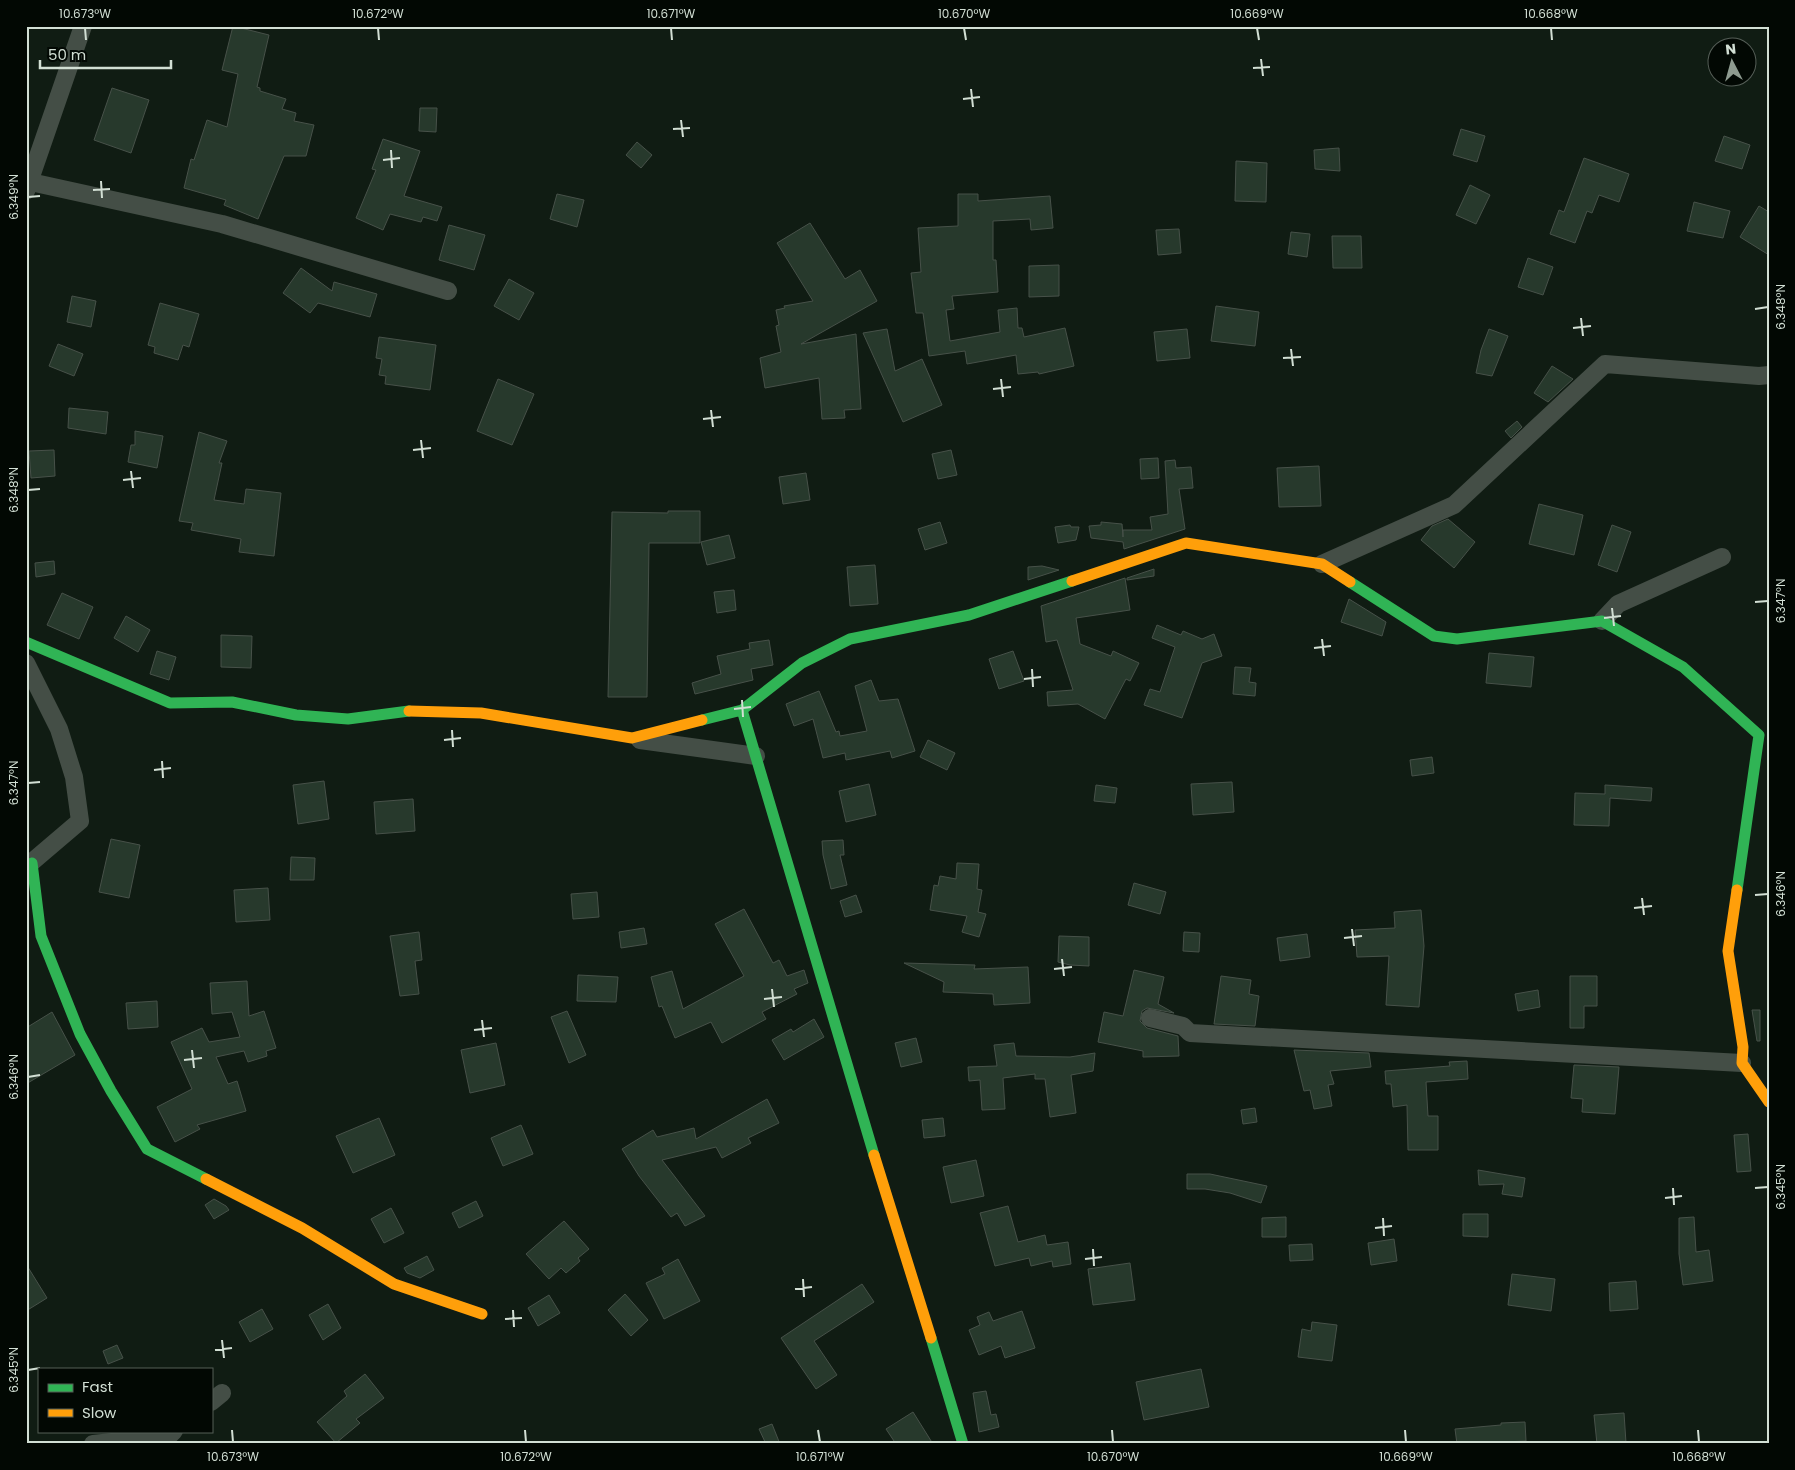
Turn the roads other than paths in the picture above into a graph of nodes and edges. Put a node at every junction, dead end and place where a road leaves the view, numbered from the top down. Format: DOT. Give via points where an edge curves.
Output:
graph roads {
  1 [pos="83,26"];
  2 [pos="27,185"];
  3 [pos="448,290"];
  4 [pos="1769,375"];
  5 [pos="1722,557"];
  6 [pos="1322,564"];
  7 [pos="1602,621"];
  8 [pos="26,642"];
  9 [pos="26,663"];
  10 [pos="742,710"];
  11 [pos="632,738"];
  12 [pos="756,756"];
  13 [pos="29,865"];
  14 [pos="1150,1018"];
  15 [pos="1742,1062"];
  16 [pos="1769,1102"];
  17 [pos="482,1314"];
  18 [pos="173,1432"];
  19 [pos="93,1444"];
  20 [pos="963,1444"];
  1 -- 2 [label="street"];
  2 -- 3 [label="street" via="222,224"];
  4 -- 6 [label="street" via="1606,364 1454,505"];
  5 -- 7 [label="street" via="1618,604"];
  6 -- 7 [label="street" via="1434,636 1457,639"];
  6 -- 10 [label="street" via="1186,543 969,615 850,639 802,663"];
  7 -- 15 [label="street" via="1683,667 1759,735 1728,951 1744,1047"];
  8 -- 11 [label="street" via="170,703 232,702 296,715 348,719 412,710 481,713"];
  9 -- 13 [label="street" via="59,729 74,777 80,821"];
  10 -- 11 [label="street"];
  10 -- 12 [label="street"];
  11 -- 12 [label="street"];
  12 -- 20 [label="street"];
  13 -- 17 [label="street" via="41,936 80,1034 147,1149 302,1228 394,1284"];
  14 -- 15 [label="street" via="1183,1026 1190,1033"];
  15 -- 16 [label="street"];
  18 -- 19 [label="street" via="169,1436"];
}
